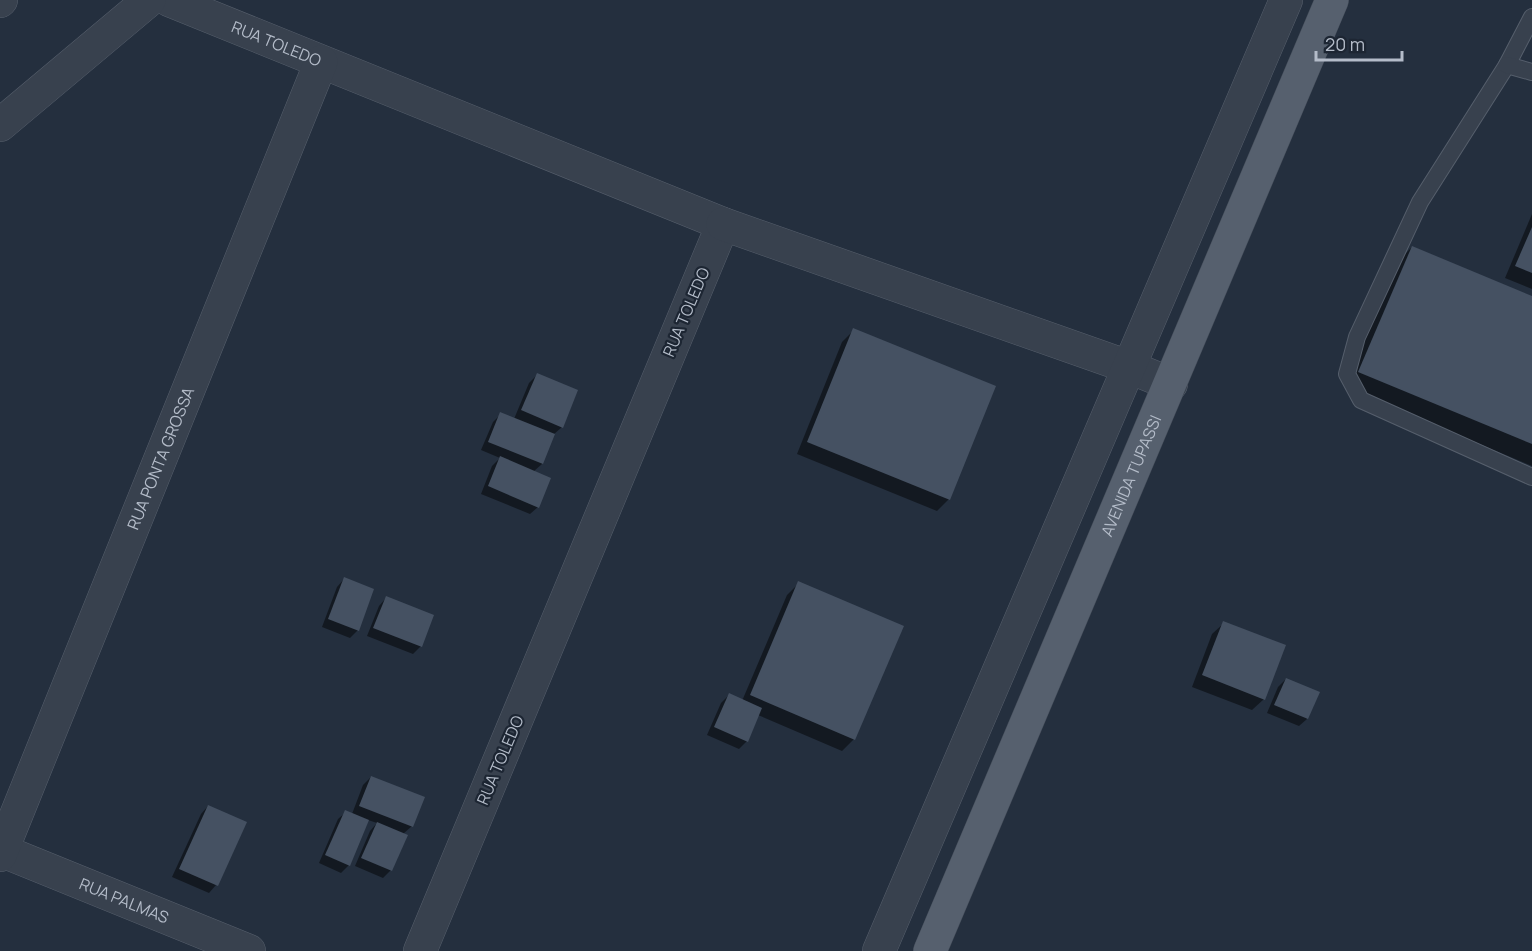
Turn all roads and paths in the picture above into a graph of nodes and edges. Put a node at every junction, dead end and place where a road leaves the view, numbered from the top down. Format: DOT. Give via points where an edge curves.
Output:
graph roads {
  1 [pos="149,0"];
  2 [pos="169,0"];
  3 [pos="1286,0"];
  4 [pos="1332,0"];
  5 [pos="1532,16"];
  6 [pos="321,62"];
  7 [pos="1506,65"];
  8 [pos="1532,72"];
  9 [pos="0,126"];
  10 [pos="723,224"];
  11 [pos="1129,367"];
  12 [pos="1171,384"];
  13 [pos="1532,477"];
  14 [pos="1,852"];
  15 [pos="249,951"];
  16 [pos="420,951"];
  17 [pos="879,951"];
  18 [pos="930,951"];
  1 -- 9 [label="street"];
  2 -- 6 [label="street, RUA TOLEDO"];
  3 -- 11 [label="street"];
  4 -- 12 [label="main road, AVENIDA TUPASSI"];
  5 -- 7 [label="lane"];
  6 -- 10 [label="street, RUA TOLEDO"];
  6 -- 14 [label="street, RUA PONTA GROSSA"];
  7 -- 8 [label="lane"];
  7 -- 13 [label="lane" via="1420,202 1357,337 1347,374 1361,400"];
  10 -- 11 [label="street"];
  10 -- 16 [label="street, RUA TOLEDO"];
  11 -- 12 [label="street"];
  11 -- 17 [label="street"];
  12 -- 18 [label="main road, AVENIDA TUPASSI"];
  14 -- 15 [label="street, RUA PALMAS"];
}
